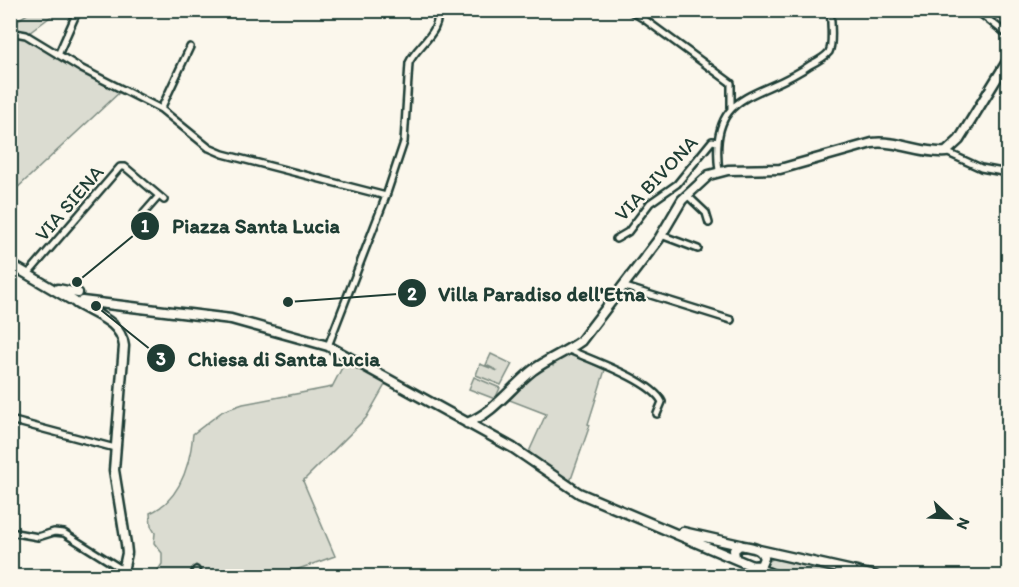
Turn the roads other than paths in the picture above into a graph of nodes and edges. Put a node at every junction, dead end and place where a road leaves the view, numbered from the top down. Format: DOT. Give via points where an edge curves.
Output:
graph roads {
  1 [pos="78,10"];
  2 [pos="436,10"];
  3 [pos="629,10"];
  4 [pos="830,10"];
  5 [pos="976,10"];
  6 [pos="10,32"];
  7 [pos="1008,35"];
  8 [pos="190,47"];
  9 [pos="58,55"];
  10 [pos="1008,60"];
  11 [pos="162,109"];
  12 [pos="731,109"];
  13 [pos="718,142"];
  14 [pos="946,152"];
  15 [pos="719,171"];
  16 [pos="1008,173"];
  17 [pos="687,195"];
  18 [pos="387,196"];
  19 [pos="144,213"];
  20 [pos="709,223"];
  21 [pos="661,235"];
  22 [pos="616,239"];
  23 [pos="698,249"];
  24 [pos="10,264"];
  25 [pos="28,274"];
  26 [pos="622,286"];
  27 [pos="79,299"];
  28 [pos="731,320"];
  29 [pos="328,346"];
  30 [pos="569,350"];
  31 [pos="657,414"];
  32 [pos="10,420"];
  33 [pos="467,423"];
  34 [pos="115,448"];
  35 [pos="571,488"];
  36 [pos="10,532"];
  37 [pos="741,545"];
  38 [pos="759,550"];
  39 [pos="735,557"];
  40 [pos="794,558"];
  41 [pos="763,561"];
  42 [pos="752,566"];
  43 [pos="196,570"];
  44 [pos="123,573"];
  45 [pos="193,576"];
  46 [pos="777,576"];
  47 [pos="875,576"];
  1 -- 9 [label="street"];
  2 -- 18 [label="street" via="435,27 409,63 404,142"];
  3 -- 12 [label="street" via="731,83"];
  4 -- 12 [label="street" via="828,52 800,73 751,94"];
  5 -- 7 [label="street"];
  6 -- 9 [label="street" via="26,35"];
  8 -- 11 [label="street"];
  9 -- 11 [label="street"];
  10 -- 14 [label="main road" via="959,140"];
  11 -- 18 [label="street" via="209,148 223,154"];
  12 -- 13 [label="street"];
  13 -- 15 [label="street"];
  13 -- 22 [label="street, VIA BIVONA" via="712,141 677,184 650,203 627,232"];
  14 -- 15 [label="main road" via="886,141 780,169"];
  14 -- 16 [label="street" via="981,168"];
  15 -- 17 [label="main road"];
  17 -- 20 [label="street" via="706,213"];
  17 -- 21 [label="main road"];
  18 -- 29 [label="street"];
  19 -- 25 [label="street, VIA SIENA" via="161,198 125,167 120,167"];
  21 -- 23 [label="street"];
  21 -- 26 [label="main road"];
  24 -- 25 [label="main road"];
  25 -- 27 [label="main road"];
  26 -- 28 [label="street"];
  26 -- 30 [label="main road" via="589,332"];
  27 -- 29 [label="main road" via="231,319"];
  27 -- 34 [label="main road" via="89,311 114,325 123,339"];
  29 -- 33 [label="main road"];
  30 -- 31 [label="street" via="645,384 660,397"];
  30 -- 33 [label="main road" via="533,370 489,411"];
  32 -- 34 [label="street"];
  33 -- 35 [label="main road" via="513,448"];
  34 -- 44 [label="main road" via="114,479 127,553"];
  35 -- 37 [label="main road" via="684,532"];
  35 -- 39 [label="main road"];
  36 -- 44 [label="street" via="38,537 64,533"];
  37 -- 38 [label="main road"];
  37 -- 39 [label="main road" via="735,549"];
  38 -- 40 [label="main road"];
  38 -- 41 [label="main road"];
  39 -- 42 [label="main road"];
  40 -- 41 [label="main road" via="773,556"];
  40 -- 47 [label="main road"];
  41 -- 42 [label="main road"];
  41 -- 46 [label="main road" via="766,569"];
  42 -- 46 [label="main road"];
  43 -- 45 [label="street"];
}
